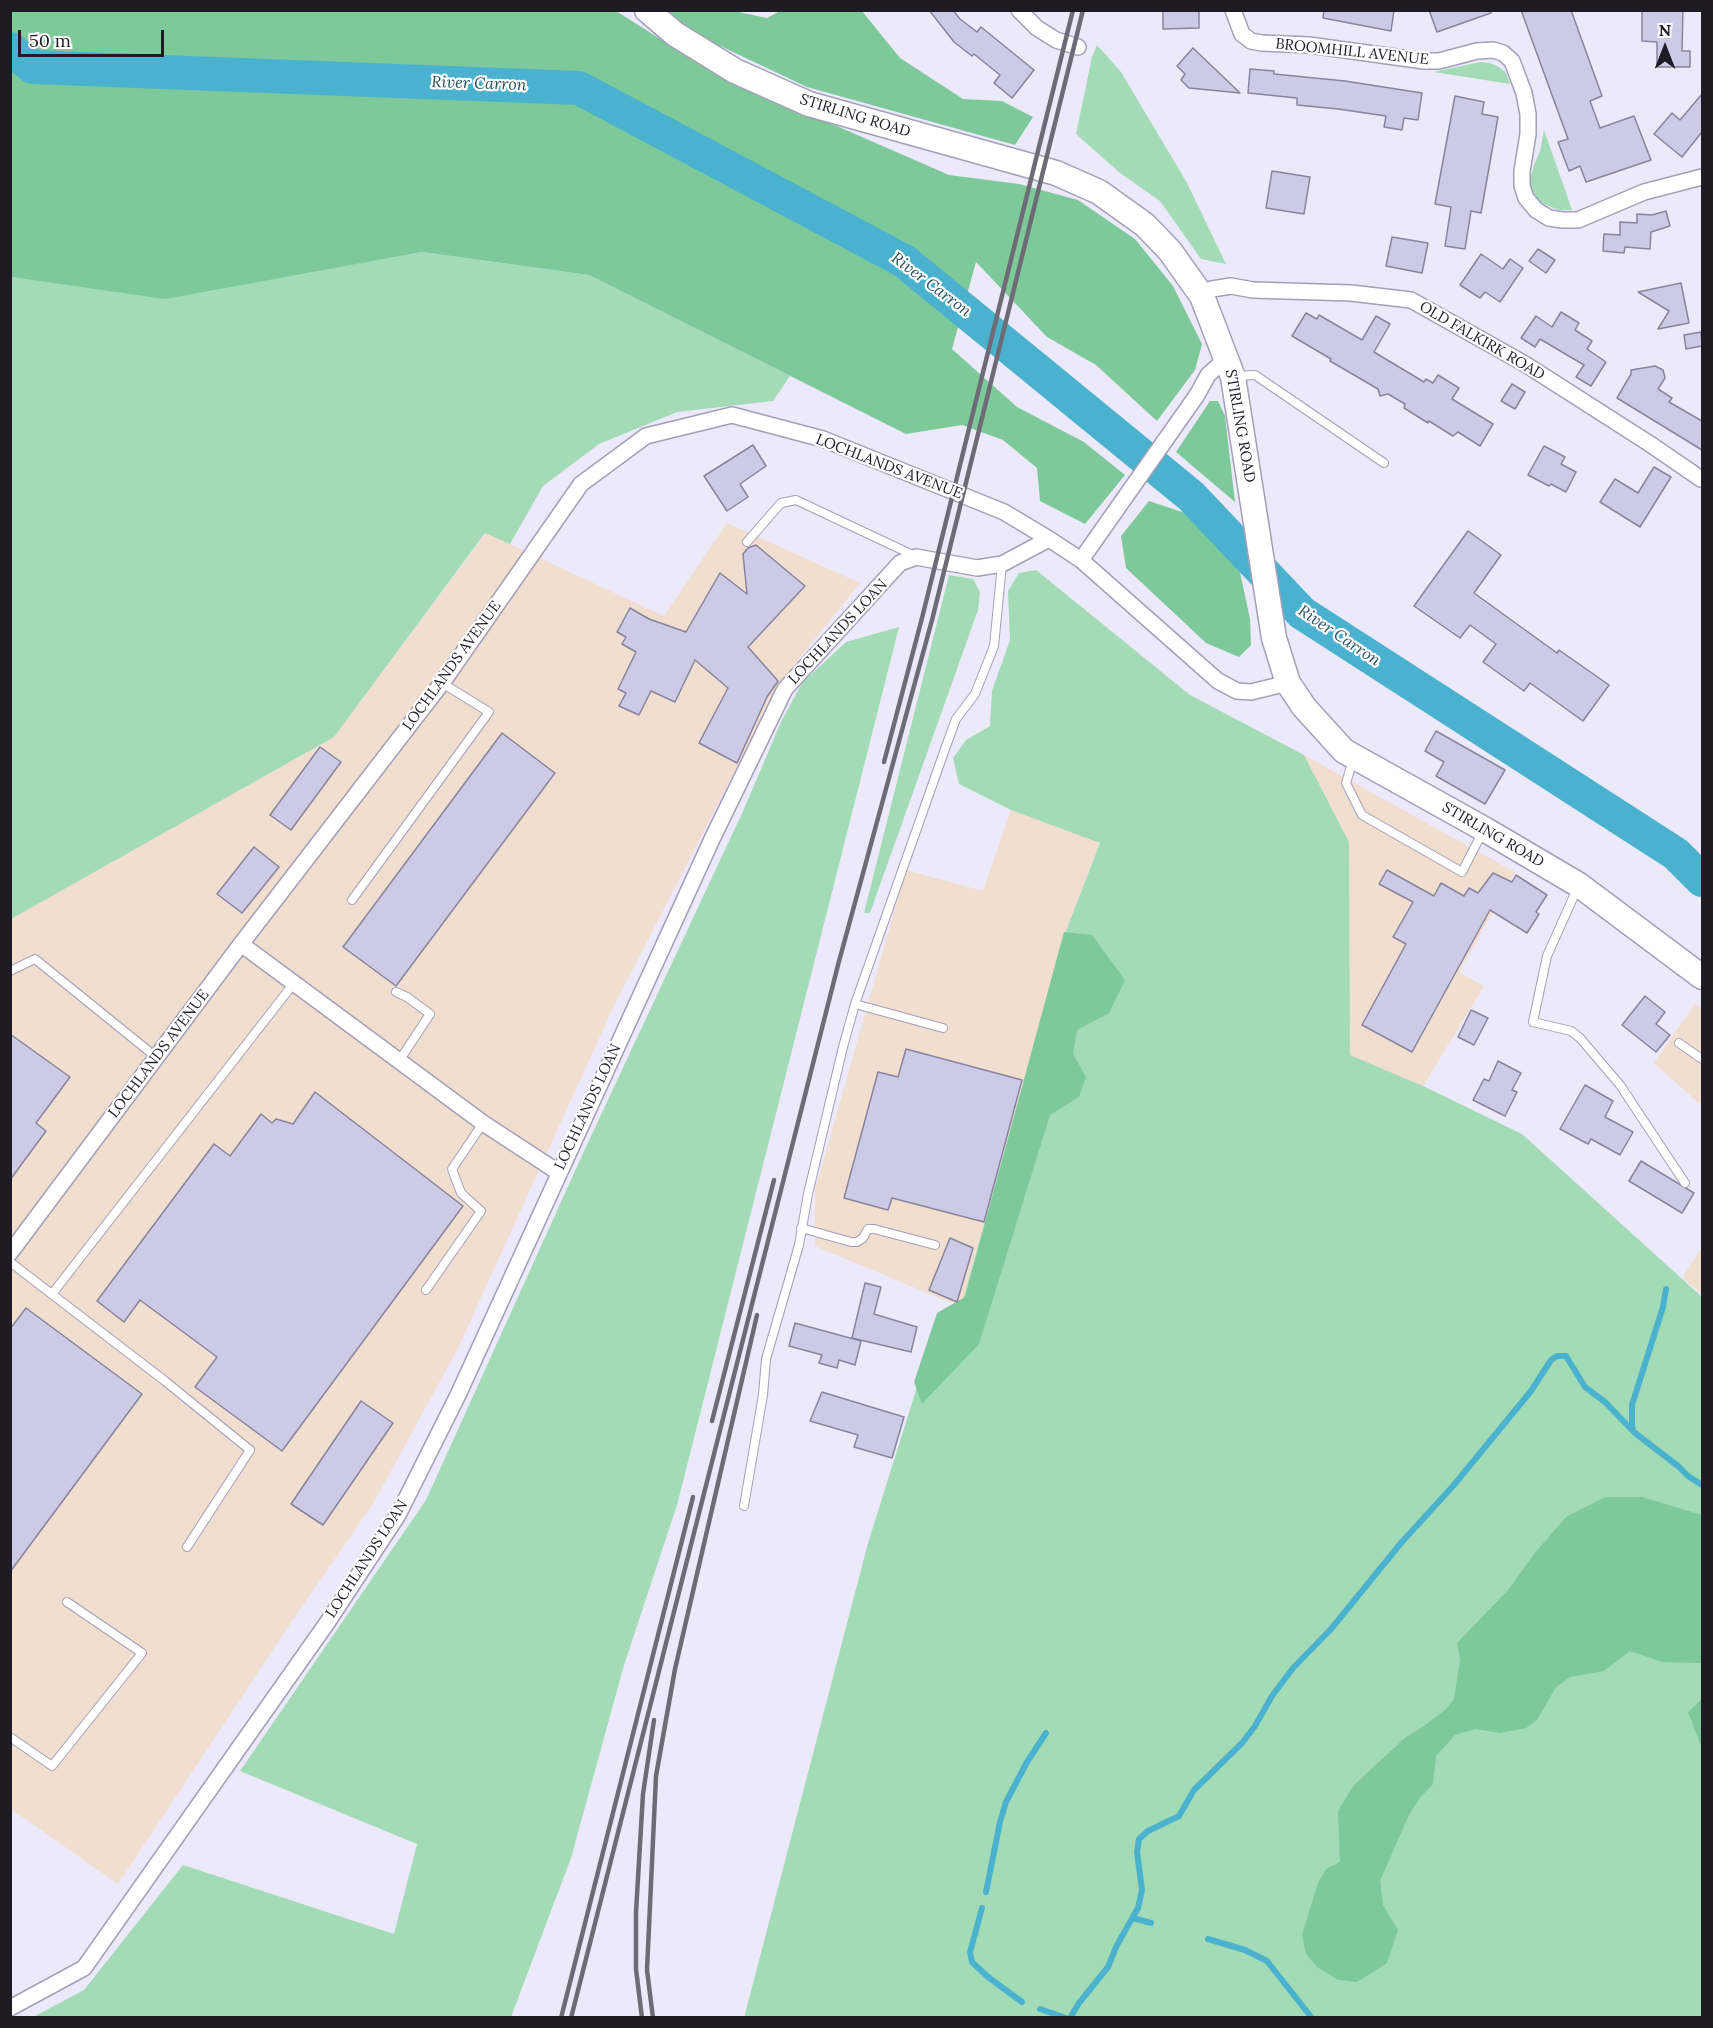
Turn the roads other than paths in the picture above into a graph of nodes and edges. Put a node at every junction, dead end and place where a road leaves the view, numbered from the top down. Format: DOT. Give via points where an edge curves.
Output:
graph roads {
  1 [pos="647,10"];
  2 [pos="1019,10"];
  3 [pos="1233,10"];
  4 [pos="1078,47"];
  5 [pos="1702,177"];
  6 [pos="1202,296"];
  7 [pos="1230,367"];
  8 [pos="1384,463"];
  9 [pos="1701,479"];
  10 [pos="1049,539"];
  11 [pos="747,542"];
  12 [pos="916,557"];
  13 [pos="1080,560"];
  14 [pos="1002,564"];
  15 [pos="442,683"];
  16 [pos="1288,683"];
  17 [pos="1354,757"];
  18 [pos="1484,829"];
  19 [pos="1579,885"];
  20 [pos="352,900"];
  21 [pos="241,944"];
  22 [pos="10,971"];
  23 [pos="1702,977"];
  24 [pos="294,983"];
  25 [pos="396,992"];
  26 [pos="855,1004"];
  27 [pos="943,1028"];
  28 [pos="1679,1043"];
  29 [pos="156,1057"];
  30 [pos="1702,1059"];
  31 [pos="399,1061"];
  32 [pos="483,1124"];
  33 [pos="558,1173"];
  34 [pos="1685,1184"];
  35 [pos="801,1228"];
  36 [pos="935,1245"];
  37 [pos="10,1253"];
  38 [pos="10,1263"];
  39 [pos="426,1290"];
  40 [pos="52,1294"];
  41 [pos="744,1506"];
  42 [pos="187,1547"];
  43 [pos="67,1602"];
  44 [pos="10,1737"];
  45 [pos="10,2008"];
  1 -- 6 [label="main road, STIRLING ROAD" via="675,34 735,71 809,104 1056,173 1100,192 1145,225 1170,251"];
  2 -- 4 [label="street" via="1056,40"];
  3 -- 5 [label="street, BROOMHILL AVENUE" via="1242,34 1262,44 1309,45 1424,61 1478,51 1503,53 1512,61 1528,114 1522,186 1536,210 1550,218 1578,220 1644,192"];
  6 -- 7 [label="main road, STIRLING ROAD"];
  6 -- 9 [label="street, OLD FALKIRK ROAD" via="1212,289 1232,286 1411,300 1525,364"];
  7 -- 8 [label="lane" via="1255,375"];
  7 -- 13 [label="street" via="1208,375"];
  7 -- 16 [label="main road, STIRLING ROAD" via="1274,638"];
  10 -- 13 [label="street"];
  10 -- 14 [label="street"];
  10 -- 15 [label="street, LOCHLANDS AVENUE" via="1004,512 823,439 732,415 646,436 581,484"];
  11 -- 12 [label="lane" via="782,503 796,500"];
  12 -- 14 [label="street" via="977,568"];
  12 -- 33 [label="street, LOCHLANDS LOAN" via="900,563 785,689"];
  13 -- 16 [label="street" via="1218,681 1237,691 1251,692"];
  14 -- 26 [label="lane" via="994,646 975,694 956,719"];
  15 -- 20 [label="lane" via="489,712"];
  15 -- 21 [label="street, LOCHLANDS AVENUE"];
  16 -- 17 [label="main road, STIRLING ROAD" via="1321,727 1344,752"];
  17 -- 18 [label="main road, STIRLING ROAD"];
  17 -- 18 [label="lane" via="1346,783 1362,815 1462,872"];
  18 -- 19 [label="main road, STIRLING ROAD"];
  19 -- 23 [label="main road, STIRLING ROAD"];
  19 -- 34 [label="lane" via="1547,957 1533,1022 1571,1031 1580,1038 1620,1085"];
  21 -- 24 [label="street"];
  21 -- 29 [label="street, LOCHLANDS AVENUE"];
  22 -- 29 [label="lane" via="35,959"];
  24 -- 31 [label="street"];
  24 -- 40 [label="lane"];
  25 -- 31 [label="lane" via="429,1014"];
  26 -- 27 [label="lane"];
  26 -- 35 [label="lane"];
  28 -- 30 [label="lane"];
  29 -- 37 [label="street, LOCHLANDS AVENUE"];
  31 -- 32 [label="street"];
  32 -- 33 [label="street"];
  32 -- 39 [label="lane" via="452,1169 461,1193 481,1211"];
  33 -- 45 [label="street, LOCHLANDS LOAN" via="458,1395 398,1515 84,1968"];
  35 -- 36 [label="lane" via="851,1242 857,1242 868,1229 874,1228"];
  35 -- 41 [label="lane" via="766,1359"];
  38 -- 40 [label="lane"];
  40 -- 42 [label="lane" via="250,1450"];
  43 -- 44 [label="lane" via="142,1653 52,1766"];
}
